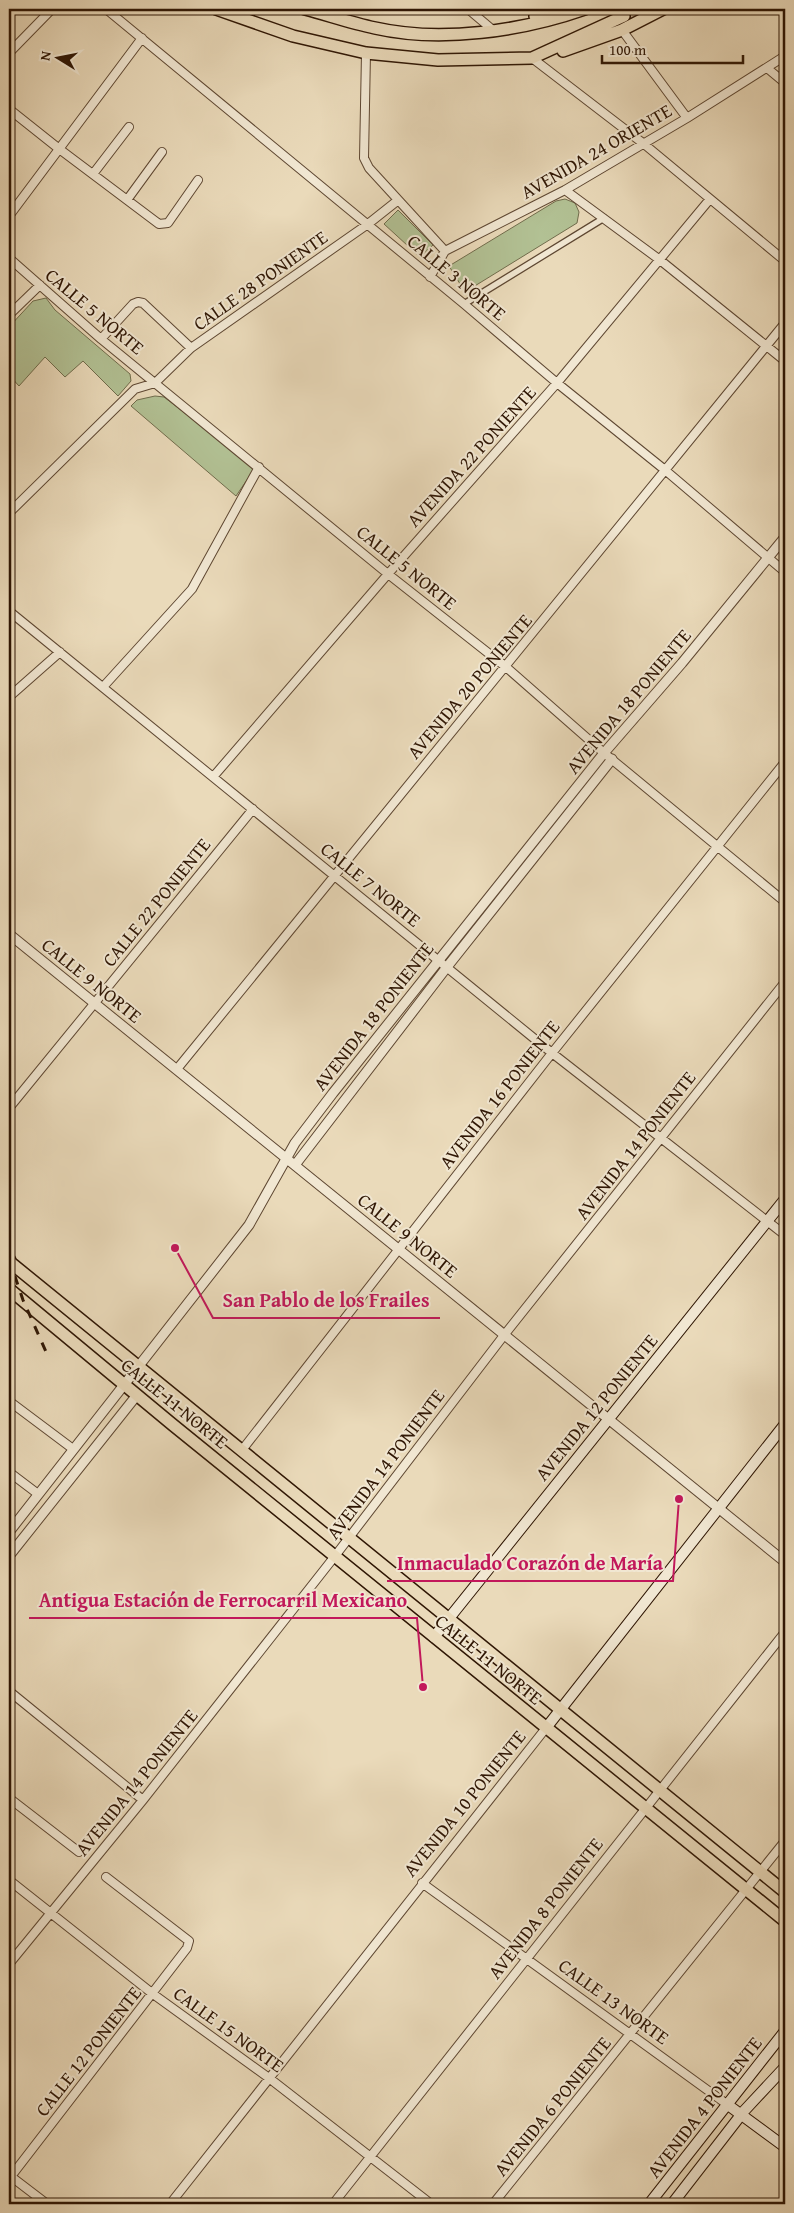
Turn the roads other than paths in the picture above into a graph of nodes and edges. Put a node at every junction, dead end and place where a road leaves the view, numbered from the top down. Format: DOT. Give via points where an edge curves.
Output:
graph roads {
  1 [pos="52,9"];
  2 [pos="106,9"];
  3 [pos="216,9"];
  4 [pos="305,9"];
  5 [pos="468,9"];
  6 [pos="554,9"];
  7 [pos="585,9"];
  8 [pos="664,9"];
  9 [pos="624,16"];
  10 [pos="622,30"];
  11 [pos="494,31"];
  12 [pos="142,38"];
  13 [pos="9,53"];
  14 [pos="366,53"];
  15 [pos="785,56"];
  16 [pos="532,58"];
  17 [pos="767,68"];
  18 [pos="785,83"];
  19 [pos="9,108"];
  20 [pos="687,118"];
  21 [pos="129,127"];
  22 [pos="644,144"];
  23 [pos="58,148"];
  24 [pos="162,152"];
  25 [pos="93,174"];
  26 [pos="198,180"];
  27 [pos="565,190"];
  28 [pos="710,199"];
  29 [pos="127,200"];
  30 [pos="398,201"];
  31 [pos="9,216"];
  32 [pos="604,218"];
  33 [pos="368,224"];
  34 [pos="445,251"];
  35 [pos="9,258"];
  36 [pos="660,260"];
  37 [pos="785,261"];
  38 [pos="430,277"];
  39 [pos="40,286"];
  40 [pos="464,304"];
  41 [pos="9,315"];
  42 [pos="785,323"];
  43 [pos="101,339"];
  44 [pos="766,346"];
  45 [pos="190,348"];
  46 [pos="785,361"];
  47 [pos="155,383"];
  48 [pos="557,383"];
  49 [pos="259,467"];
  50 [pos="666,470"];
  51 [pos="9,513"];
  52 [pos="785,537"];
  53 [pos="768,558"];
  54 [pos="785,572"];
  55 [pos="388,574"];
  56 [pos="9,611"];
  57 [pos="60,652"];
  58 [pos="506,667"];
  59 [pos="103,688"];
  60 [pos="9,697"];
  61 [pos="604,752"];
  62 [pos="612,759"];
  63 [pos="785,762"];
  64 [pos="213,777"];
  65 [pos="253,810"];
  66 [pos="717,846"];
  67 [pos="333,875"];
  68 [pos="785,902"];
  69 [pos="9,934"];
  70 [pos="438,960"];
  71 [pos="446,967"];
  72 [pos="785,982"];
  73 [pos="95,1003"];
  74 [pos="388,1024"];
  75 [pos="398,1032"];
  76 [pos="552,1053"];
  77 [pos="356,1064"];
  78 [pos="177,1069"];
  79 [pos="366,1072"];
  80 [pos="333,1093"];
  81 [pos="344,1102"];
  82 [pos="9,1108"];
  83 [pos="312,1121"];
  84 [pos="322,1130"];
  85 [pos="662,1137"];
  86 [pos="286,1158"];
  87 [pos="295,1165"];
  88 [pos="785,1199"];
  89 [pos="768,1221"];
  90 [pos="785,1235"];
  91 [pos="399,1248"];
  92 [pos="10,1263"];
  93 [pos="9,1289"];
  94 [pos="505,1334"];
  95 [pos="138,1366"];
  96 [pos="123,1384"];
  97 [pos="137,1395"];
  98 [pos="9,1401"];
  99 [pos="609,1419"];
  100 [pos="785,1424"];
  101 [pos="73,1449"];
  102 [pos="242,1450"];
  103 [pos="9,1472"];
  104 [pos="38,1494"];
  105 [pos="719,1508"];
  106 [pos="9,1532"];
  107 [pos="349,1538"];
  108 [pos="9,1556"];
  109 [pos="335,1556"];
  110 [pos="785,1562"];
  111 [pos="449,1618"];
  112 [pos="785,1632"];
  113 [pos="434,1637"];
  114 [pos="9,1692"];
  115 [pos="561,1709"];
  116 [pos="546,1728"];
  117 [pos="659,1789"];
  118 [pos="9,1798"];
  119 [pos="144,1800"];
  120 [pos="644,1808"];
  121 [pos="785,1841"];
  122 [pos="79,1852"];
  123 [pos="761,1872"];
  124 [pos="106,1877"];
  125 [pos="9,1880"];
  126 [pos="422,1882"];
  127 [pos="746,1890"];
  128 [pos="785,1892"];
  129 [pos="51,1912"];
  130 [pos="785,1921"];
  131 [pos="526,1959"];
  132 [pos="9,1964"];
  133 [pos="153,1994"];
  134 [pos="785,2031"];
  135 [pos="631,2035"];
  136 [pos="785,2067"];
  137 [pos="269,2078"];
  138 [pos="728,2105"];
  139 [pos="742,2115"];
  140 [pos="785,2147"];
  141 [pos="370,2156"];
  142 [pos="9,2177"];
  143 [pos="47,2204"];
  144 [pos="170,2204"];
  145 [pos="333,2204"];
  146 [pos="431,2204"];
  147 [pos="493,2204"];
  148 [pos="649,2204"];
  149 [pos="672,2204"];
  1 -- 13 [label="street"];
  2 -- 12 [label="street, CALLE 3 NORTE"];
  3 -- 14 [label="main road" via="293,36"];
  4 -- 11 [label="main road" via="376,28 429,35"];
  5 -- 11 [label="street"];
  6 -- 11 [label="main road"];
  7 -- 11 [label="main road"];
  8 -- 10 [label="main road"];
  9 -- 16 [label="main road"];
  10 -- 16 [label="main road"];
  10 -- 20 [label="street"];
  12 -- 23 [label="street"];
  12 -- 33 [label="street, CALLE 3 NORTE"];
  14 -- 16 [label="main road" via="438,60"];
  14 -- 30 [label="street, CALLE 3 NORTE" via="364,158"];
  15 -- 17 [label="street, AVENIDA 24 ORIENTE"];
  16 -- 22 [label="street"];
  17 -- 18 [label="street"];
  17 -- 20 [label="street, AVENIDA 24 ORIENTE"];
  19 -- 23 [label="street"];
  20 -- 22 [label="street, AVENIDA 24 ORIENTE"];
  21 -- 25 [label="street"];
  22 -- 27 [label="street, AVENIDA 24 ORIENTE"];
  22 -- 28 [label="street"];
  23 -- 25 [label="street"];
  23 -- 31 [label="street"];
  24 -- 29 [label="street"];
  25 -- 29 [label="street"];
  26 -- 29 [label="street" via="168,224 159,224"];
  27 -- 32 [label="street"];
  27 -- 34 [label="street, AVENIDA 24 ORIENTE"];
  28 -- 36 [label="street, AVENIDA 22 PONIENTE"];
  28 -- 37 [label="street"];
  30 -- 33 [label="street, CALLE 28 PONIENTE"];
  30 -- 34 [label="street, CALLE 3 NORTE"];
  32 -- 36 [label="street"];
  32 -- 40 [label="street"];
  33 -- 38 [label="street, CALLE 3 NORTE"];
  33 -- 45 [label="street, CALLE 28 PONIENTE"];
  34 -- 38 [label="street"];
  35 -- 39 [label="street, CALLE 5 NORTE"];
  36 -- 44 [label="street"];
  36 -- 48 [label="street, AVENIDA 22 PONIENTE"];
  38 -- 40 [label="street, CALLE 3 NORTE"];
  39 -- 41 [label="street"];
  39 -- 43 [label="street, CALLE 5 NORTE"];
  40 -- 48 [label="street, CALLE 3 NORTE"];
  42 -- 44 [label="street, AVENIDA 20 PONIENTE"];
  43 -- 45 [label="street, CALLE 28 PONIENTE" via="138,302 143,303"];
  43 -- 47 [label="street, CALLE 5 NORTE"];
  44 -- 46 [label="street"];
  44 -- 50 [label="street, AVENIDA 20 PONIENTE"];
  45 -- 47 [label="street"];
  47 -- 49 [label="street, CALLE 5 NORTE"];
  47 -- 51 [label="street" via="135,389"];
  48 -- 50 [label="street, CALLE 3 NORTE"];
  48 -- 55 [label="street, AVENIDA 22 PONIENTE"];
  49 -- 55 [label="street, CALLE 5 NORTE"];
  49 -- 59 [label="street" via="192,589"];
  50 -- 53 [label="street, CALLE 3 NORTE"];
  50 -- 58 [label="street, AVENIDA 20 PONIENTE"];
  52 -- 53 [label="street, AVENIDA 18 PONIENTE"];
  53 -- 54 [label="street, CALLE 3 NORTE"];
  53 -- 61 [label="street, AVENIDA 18 PONIENTE" via="682,664"];
  55 -- 58 [label="street, CALLE 5 NORTE"];
  55 -- 64 [label="street, AVENIDA 22 PONIENTE"];
  56 -- 57 [label="street, CALLE 7 NORTE"];
  57 -- 59 [label="street, CALLE 7 NORTE"];
  57 -- 60 [label="street"];
  58 -- 61 [label="street, CALLE 5 NORTE"];
  58 -- 67 [label="street, AVENIDA 20 PONIENTE"];
  59 -- 64 [label="street, CALLE 7 NORTE"];
  61 -- 62 [label="street, CALLE 5 NORTE"];
  61 -- 70 [label="street, AVENIDA 18 PONIENTE"];
  62 -- 66 [label="street, CALLE 5 NORTE"];
  62 -- 71 [label="street, AVENIDA 18 PONIENTE"];
  63 -- 66 [label="street, AVENIDA 16 PONIENTE"];
  64 -- 65 [label="street, CALLE 7 NORTE"];
  65 -- 67 [label="street, CALLE 7 NORTE"];
  65 -- 73 [label="street, CALLE 22 PONIENTE"];
  66 -- 68 [label="street, CALLE 5 NORTE"];
  66 -- 76 [label="street, AVENIDA 16 PONIENTE"];
  67 -- 70 [label="street, CALLE 7 NORTE"];
  67 -- 78 [label="street, AVENIDA 20 PONIENTE"];
  69 -- 73 [label="street, CALLE 9 NORTE"];
  70 -- 71 [label="street, CALLE 7 NORTE"];
  70 -- 74 [label="street, AVENIDA 18 PONIENTE"];
  71 -- 75 [label="street, AVENIDA 18 PONIENTE"];
  71 -- 76 [label="street, CALLE 7 NORTE"];
  72 -- 85 [label="street, AVENIDA 14 PONIENTE"];
  73 -- 78 [label="street, CALLE 9 NORTE"];
  73 -- 82 [label="street, CALLE 22 PONIENTE"];
  74 -- 75 [label="street"];
  74 -- 77 [label="street, AVENIDA 18 PONIENTE"];
  75 -- 79 [label="street, AVENIDA 18 PONIENTE"];
  76 -- 85 [label="street, CALLE 7 NORTE"];
  76 -- 91 [label="street, AVENIDA 16 PONIENTE"];
  77 -- 79 [label="street"];
  77 -- 80 [label="street, AVENIDA 18 PONIENTE"];
  78 -- 86 [label="street, CALLE 9 NORTE"];
  79 -- 81 [label="street, AVENIDA 18 PONIENTE"];
  80 -- 81 [label="street"];
  80 -- 83 [label="street, AVENIDA 18 PONIENTE"];
  81 -- 84 [label="street, AVENIDA 18 PONIENTE"];
  83 -- 84 [label="street"];
  83 -- 86 [label="street, AVENIDA 18 PONIENTE"];
  84 -- 87 [label="street, AVENIDA 18 PONIENTE"];
  85 -- 89 [label="street, CALLE 7 NORTE"];
  85 -- 94 [label="street, AVENIDA 14 PONIENTE"];
  86 -- 87 [label="street, CALLE 9 NORTE"];
  86 -- 95 [label="street, AVENIDA 18 PONIENTE" via="249,1224"];
  87 -- 91 [label="street, CALLE 9 NORTE"];
  88 -- 89 [label="main road, AVENIDA 12 PONIENTE"];
  89 -- 90 [label="street, CALLE 7 NORTE"];
  89 -- 99 [label="main road, AVENIDA 12 PONIENTE"];
  91 -- 94 [label="street, CALLE 9 NORTE"];
  91 -- 102 [label="street, AVENIDA 16 PONIENTE"];
  92 -- 95 [label="main road, CALLE 11 NORTE"];
  93 -- 96 [label="main road, CALLE 11 NORTE"];
  94 -- 99 [label="street, CALLE 9 NORTE"];
  94 -- 107 [label="street, AVENIDA 14 PONIENTE"];
  95 -- 96 [label="street, AVENIDA 18 PONIENTE"];
  95 -- 102 [label="main road, CALLE 11 NORTE"];
  96 -- 97 [label="main road, CALLE 11 NORTE"];
  96 -- 101 [label="street, AVENIDA 18 PONIENTE"];
  97 -- 108 [label="street"];
  97 -- 109 [label="main road, CALLE 11 NORTE"];
  98 -- 101 [label="street"];
  99 -- 105 [label="street, CALLE 9 NORTE"];
  99 -- 111 [label="main road, AVENIDA 12 PONIENTE"];
  100 -- 105 [label="main road, AVENIDA 10 PONIENTE"];
  101 -- 104 [label="street, AVENIDA 18 PONIENTE"];
  102 -- 107 [label="main road, CALLE 11 NORTE"];
  103 -- 104 [label="street"];
  104 -- 106 [label="street, AVENIDA 18 PONIENTE"];
  105 -- 110 [label="street, CALLE 9 NORTE"];
  105 -- 115 [label="main road, AVENIDA 10 PONIENTE"];
  107 -- 109 [label="street, AVENIDA 14 PONIENTE"];
  107 -- 111 [label="main road, CALLE 11 NORTE"];
  109 -- 113 [label="main road, CALLE 11 NORTE"];
  109 -- 119 [label="street, AVENIDA 14 PONIENTE"];
  111 -- 113 [label="main road, AVENIDA 12 PONIENTE"];
  111 -- 115 [label="main road, CALLE 11 NORTE"];
  112 -- 117 [label="street, AVENIDA 8 PONIENTE"];
  113 -- 116 [label="main road, CALLE 11 NORTE"];
  114 -- 119 [label="street"];
  115 -- 116 [label="main road, AVENIDA 10 PONIENTE"];
  115 -- 117 [label="main road, CALLE 11 NORTE"];
  116 -- 120 [label="main road, CALLE 11 NORTE"];
  116 -- 126 [label="street, AVENIDA 10 PONIENTE"];
  117 -- 120 [label="street, AVENIDA 8 PONIENTE"];
  117 -- 123 [label="main road, CALLE 11 NORTE"];
  118 -- 122 [label="street"];
  119 -- 129 [label="street, AVENIDA 14 PONIENTE"];
  120 -- 127 [label="main road, CALLE 11 NORTE"];
  120 -- 131 [label="street, AVENIDA 8 PONIENTE"];
  121 -- 123 [label="street, AVENIDA 6 PONIENTE"];
  123 -- 127 [label="street, AVENIDA 6 PONIENTE"];
  123 -- 128 [label="main road, CALLE 11 NORTE"];
  124 -- 133 [label="street, CALLE 12 PONIENTE" via="189,1942"];
  125 -- 129 [label="street, CALLE 15 NORTE"];
  126 -- 131 [label="street, CALLE 13 NORTE"];
  126 -- 137 [label="street, AVENIDA 10 PONIENTE"];
  127 -- 130 [label="main road, CALLE 11 NORTE"];
  127 -- 135 [label="street, AVENIDA 6 PONIENTE"];
  129 -- 132 [label="street, AVENIDA 14 PONIENTE"];
  129 -- 133 [label="street, CALLE 15 NORTE"];
  131 -- 135 [label="street, CALLE 13 NORTE"];
  131 -- 141 [label="street, AVENIDA 8 PONIENTE"];
  133 -- 137 [label="street, CALLE 15 NORTE"];
  133 -- 142 [label="street, CALLE 12 PONIENTE"];
  134 -- 138 [label="main road, AVENIDA 4 PONIENTE"];
  135 -- 138 [label="street, CALLE 13 NORTE"];
  135 -- 147 [label="street, AVENIDA 6 PONIENTE"];
  136 -- 139 [label="main road, AVENIDA 4 PONIENTE"];
  137 -- 141 [label="street, CALLE 15 NORTE"];
  137 -- 144 [label="street, AVENIDA 10 PONIENTE"];
  138 -- 139 [label="main road, CALLE 13 NORTE"];
  138 -- 148 [label="main road, AVENIDA 4 PONIENTE"];
  139 -- 140 [label="main road, CALLE 13 NORTE"];
  139 -- 149 [label="main road, AVENIDA 4 PONIENTE"];
  141 -- 145 [label="street, AVENIDA 8 PONIENTE"];
  141 -- 146 [label="street, CALLE 15 NORTE"];
  142 -- 143 [label="street"];
}
